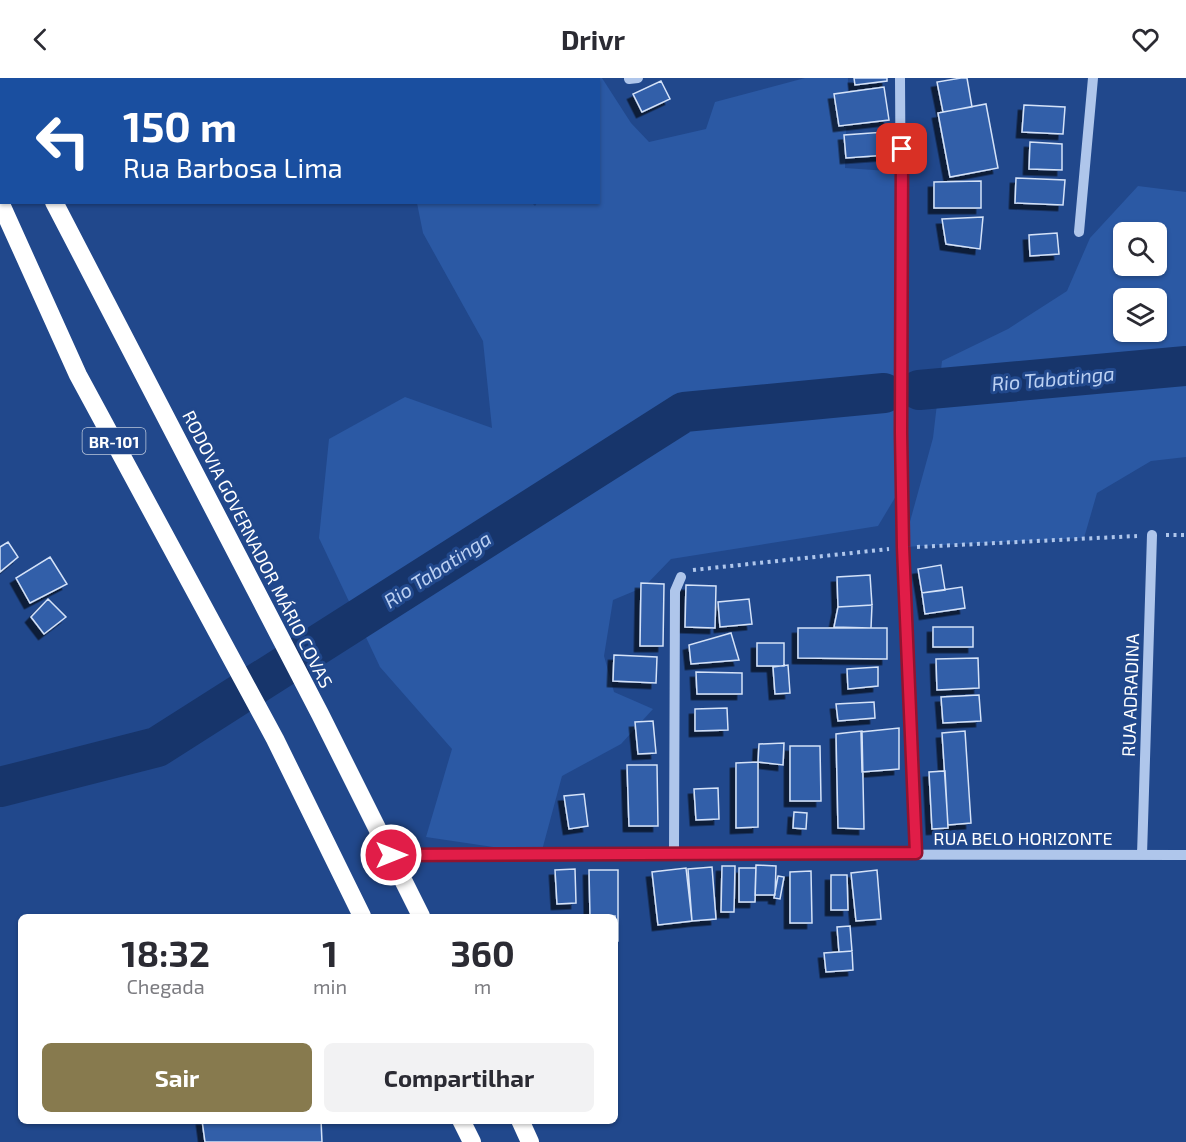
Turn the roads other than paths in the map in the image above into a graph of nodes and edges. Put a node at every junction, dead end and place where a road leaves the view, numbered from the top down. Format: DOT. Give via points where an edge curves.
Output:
graph roads {
  1 [pos="900,78"];
  2 [pos="1092,78"];
  3 [pos="1,204"];
  4 [pos="55,204"];
  5 [pos="1079,232"];
  6 [pos="1152,535"];
  7 [pos="681,577"];
  8 [pos="674,853"];
  9 [pos="916,853"];
  10 [pos="391,855"];
  11 [pos="1142,855"];
  12 [pos="1186,855"];
  13 [pos="361,914"];
  14 [pos="420,914"];
  15 [pos="463,1124"];
  16 [pos="522,1124"];
  17 [pos="472,1142"];
  18 [pos="530,1142"];
  1 -- 9 [label="street" via="903,547"];
  2 -- 5 [label="street"];
  3 -- 13 [label="highway, BR-101" via="78,375 275,739"];
  4 -- 10 [label="highway, RODOVIA GOVERNADOR MÁRIO COVAS / BR-101"];
  6 -- 11 [label="street, RUA ADRADINA"];
  7 -- 8 [label="street" via="675,591"];
  8 -- 9 [label="street, RUA BELO HORIZONTE"];
  8 -- 10 [label="street, RUA BELO HORIZONTE"];
  9 -- 11 [label="street, RUA BELO HORIZONTE"];
  10 -- 14 [label="highway, RODOVIA GOVERNADOR MÁRIO COVAS / BR-101"];
  11 -- 12 [label="street, RUA BELO HORIZONTE"];
  15 -- 17 [label="highway"];
  16 -- 18 [label="highway"];
}
